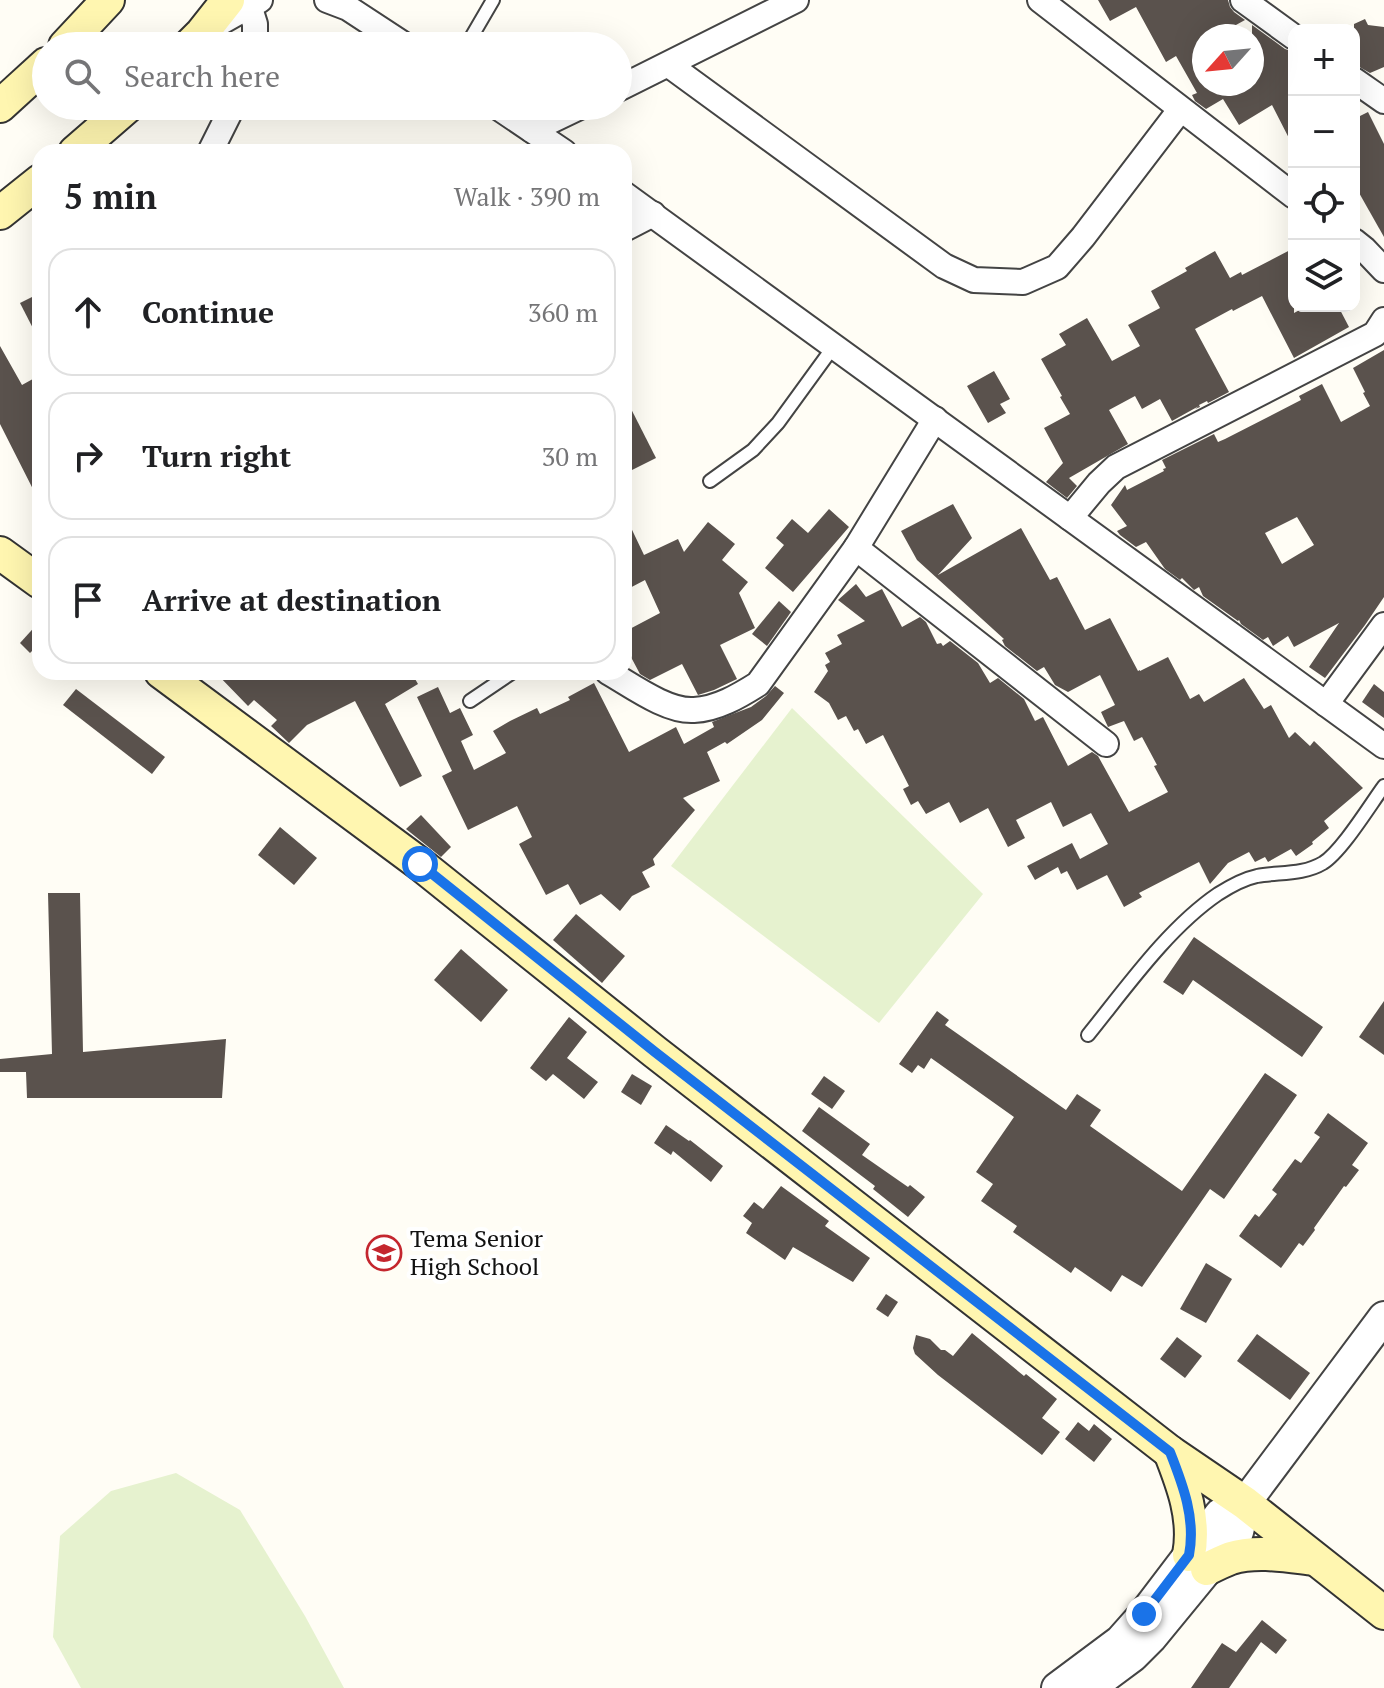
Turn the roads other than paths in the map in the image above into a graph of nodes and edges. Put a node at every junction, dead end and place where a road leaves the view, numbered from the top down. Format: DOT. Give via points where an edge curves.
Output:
graph roads {
  1 [pos="108,0"];
  2 [pos="493,0"];
  3 [pos="795,0"];
  4 [pos="1040,0"];
  5 [pos="1243,0"];
  6 [pos="246,2"];
  7 [pos="339,3"];
  8 [pos="78,32"];
  9 [pos="207,32"];
  10 [pos="255,32"];
  11 [pos="384,32"];
  12 [pos="475,32"];
  13 [pos="1288,33"];
  14 [pos="669,65"];
  15 [pos="32,77"];
  16 [pos="632,82"];
  17 [pos="1360,84"];
  18 [pos="1384,101"];
  19 [pos="0,106"];
  20 [pos="1180,110"];
  21 [pos="112,120"];
  22 [pos="226,120"];
  23 [pos="517,120"];
  24 [pos="553,120"];
  25 [pos="532,130"];
  26 [pos="84,144"];
  27 [pos="214,144"];
  28 [pos="552,144"];
  29 [pos="32,187"];
  30 [pos="1288,191"];
  31 [pos="632,200"];
  32 [pos="0,213"];
  33 [pos="653,214"];
  34 [pos="632,225"];
  35 [pos="1360,247"];
  36 [pos="1384,270"];
  37 [pos="1384,320"];
  38 [pos="834,346"];
  39 [pos="935,419"];
  40 [pos="710,481"];
  41 [pos="1070,518"];
  42 [pos="856,548"];
  43 [pos="0,553"];
  44 [pos="32,576"];
  45 [pos="1384,625"];
  46 [pos="172,680"];
  47 [pos="501,680"];
  48 [pos="622,680"];
  49 [pos="470,701"];
  50 [pos="1326,704"];
  51 [pos="1106,744"];
  52 [pos="1384,746"];
  53 [pos="1384,786"];
  54 [pos="1088,1035"];
  55 [pos="1384,1317"];
  56 [pos="1170,1452"];
  57 [pos="1245,1503"];
  58 [pos="1314,1559"];
  59 [pos="1198,1562"];
  60 [pos="1384,1613"];
  61 [pos="1133,1656"];
  62 [pos="1069,1687"];
  63 [pos="1130,1688"];
  1 -- 8 [label="main road"];
  2 -- 12 [label="lane"];
  3 -- 14 [label="street"];
  4 -- 20 [label="street"];
  5 -- 13 [label="street"];
  6 -- 9 [label="main road"];
  6 -- 10 [label="street"];
  7 -- 11 [label="street"];
  14 -- 16 [label="street"];
  14 -- 20 [label="street" via="944,266 974,280 1023,282 1057,267"];
  15 -- 19 [label="main road"];
  17 -- 18 [label="street"];
  20 -- 30 [label="street"];
  21 -- 26 [label="main road"];
  22 -- 27 [label="street"];
  23 -- 25 [label="street"];
  24 -- 25 [label="street"];
  25 -- 28 [label="street"];
  29 -- 32 [label="main road"];
  31 -- 33 [label="street"];
  33 -- 34 [label="street"];
  33 -- 38 [label="street"];
  35 -- 36 [label="street"];
  37 -- 41 [label="street" via="1375,334 1116,467"];
  38 -- 39 [label="street"];
  38 -- 40 [label="lane" via="770,432"];
  39 -- 41 [label="street"];
  39 -- 42 [label="street"];
  41 -- 50 [label="street"];
  42 -- 48 [label="street" via="758,684 736,698 693,711 668,706"];
  42 -- 51 [label="street"];
  43 -- 44 [label="main road"];
  45 -- 50 [label="street"];
  46 -- 56 [label="main road" via="420,864"];
  47 -- 49 [label="lane"];
  50 -- 52 [label="street"];
  53 -- 54 [label="lane" via="1322,864 1237,883 1188,918"];
  55 -- 57 [label="street"];
  56 -- 57 [label="main road"];
  56 -- 59 [label="main road" via="1182,1481"];
  57 -- 58 [label="main road"];
  57 -- 59 [label="street" via="1238,1532"];
  58 -- 59 [label="main road" via="1263,1554"];
  58 -- 60 [label="main road"];
  59 -- 61 [label="street" via="1151,1638"];
  59 -- 62 [label="street"];
  61 -- 62 [label="street"];
  61 -- 63 [label="street"];
}
